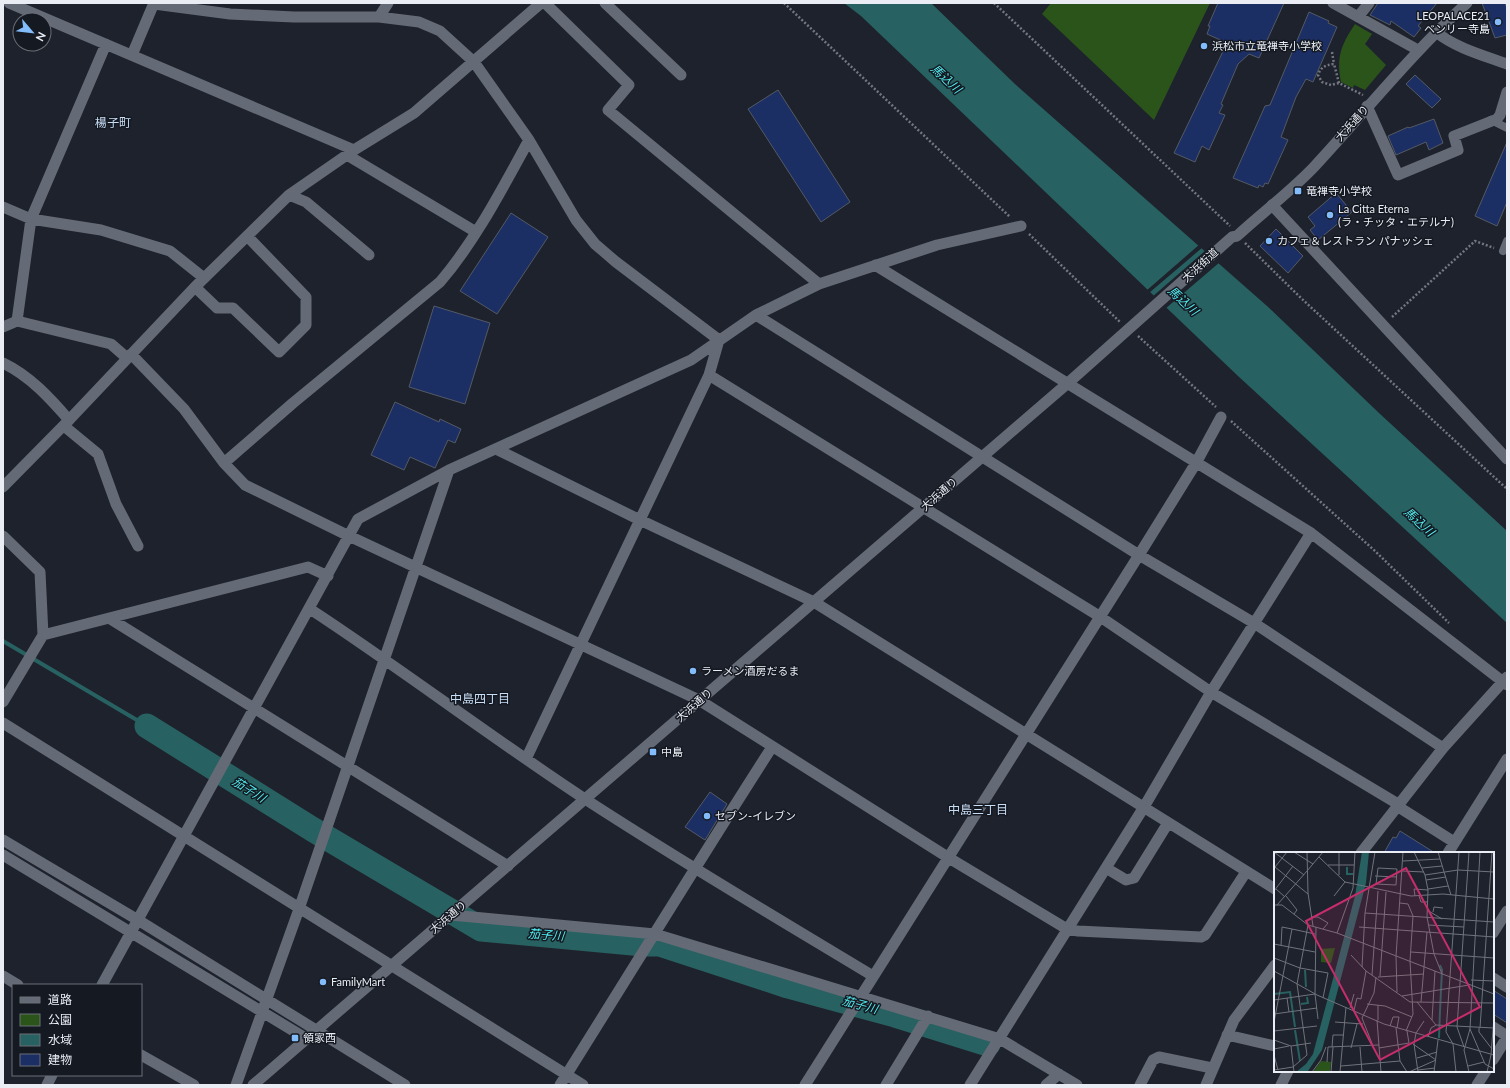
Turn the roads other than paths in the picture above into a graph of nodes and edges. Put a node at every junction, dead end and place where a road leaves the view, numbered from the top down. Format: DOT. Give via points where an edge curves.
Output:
graph roads {
  1 [pos="9,3"];
  2 [pos="388,3"];
  3 [pos="541,3"];
  4 [pos="545,3"];
  5 [pos="605,3"];
  6 [pos="1333,3"];
  7 [pos="1369,3"];
  8 [pos="1467,3"];
  9 [pos="154,4"];
  10 [pos="380,17"];
  11 [pos="1358,17"];
  12 [pos="1436,32"];
  13 [pos="106,44"];
  14 [pos="1418,50"];
  15 [pos="132,55"];
  16 [pos="474,62"];
  17 [pos="1507,64"];
  18 [pos="681,75"];
  19 [pos="1507,92"];
  20 [pos="1366,101"];
  21 [pos="1491,120"];
  22 [pos="1507,128"];
  23 [pos="529,140"];
  24 [pos="350,152"];
  25 [pos="289,196"];
  26 [pos="1272,205"];
  27 [pos="3,207"];
  28 [pos="31,218"];
  29 [pos="1021,226"];
  30 [pos="476,232"];
  31 [pos="247,236"];
  32 [pos="1234,236"];
  33 [pos="1507,241"];
  34 [pos="1503,251"];
  35 [pos="369,255"];
  36 [pos="875,265"];
  37 [pos="204,278"];
  38 [pos="819,284"];
  39 [pos="195,287"];
  40 [pos="756,315"];
  41 [pos="17,321"];
  42 [pos="1131,326"];
  43 [pos="3,327"];
  44 [pos="719,340"];
  45 [pos="129,356"];
  46 [pos="3,363"];
  47 [pos="709,375"];
  48 [pos="1068,383"];
  49 [pos="1224,416"];
  50 [pos="66,423"];
  51 [pos="496,449"];
  52 [pos="982,456"];
  53 [pos="1507,459"];
  54 [pos="224,463"];
  55 [pos="1196,463"];
  56 [pos="449,470"];
  57 [pos="3,487"];
  58 [pos="923,508"];
  59 [pos="640,520"];
  60 [pos="1311,533"];
  61 [pos="3,536"];
  62 [pos="349,536"];
  63 [pos="138,546"];
  64 [pos="1139,554"];
  65 [pos="415,567"];
  66 [pos="328,576"];
  67 [pos="814,602"];
  68 [pos="310,609"];
  69 [pos="1099,616"];
  70 [pos="109,618"];
  71 [pos="1254,623"];
  72 [pos="43,635"];
  73 [pos="580,644"];
  74 [pos="384,658"];
  75 [pos="1506,681"];
  76 [pos="1211,692"];
  77 [pos="699,700"];
  78 [pos="3,702"];
  79 [pos="255,708"];
  80 [pos="3,723"];
  81 [pos="1025,735"];
  82 [pos="772,747"];
  83 [pos="1443,748"];
  84 [pos="526,759"];
  85 [pos="1507,760"];
  86 [pos="348,765"];
  87 [pos="585,799"];
  88 [pos="1397,805"];
  89 [pos="1144,807"];
  90 [pos="1168,823"];
  91 [pos="184,835"];
  92 [pos="3,840"];
  93 [pos="1454,842"];
  94 [pos="1362,852"];
  95 [pos="1449,852"];
  96 [pos="3,854"];
  97 [pos="949,858"];
  98 [pos="508,866"];
  99 [pos="694,868"];
  100 [pos="1106,868"];
  101 [pos="1246,872"];
  102 [pos="1274,888"];
  103 [pos="299,909"];
  104 [pos="1507,911"];
  105 [pos="451,915"];
  106 [pos="138,920"];
  107 [pos="1067,928"];
  108 [pos="1494,931"];
  109 [pos="131,932"];
  110 [pos="655,934"];
  111 [pos="391,966"];
  112 [pos="1274,966"];
  113 [pos="3,976"];
  114 [pos="873,976"];
  115 [pos="1494,979"];
  116 [pos="16,984"];
  117 [pos="103,984"];
  118 [pos="1507,986"];
  119 [pos="861,995"];
  120 [pos="267,1001"];
  121 [pos="263,1012"];
  122 [pos="928,1016"];
  123 [pos="1494,1028"];
  124 [pos="318,1030"];
  125 [pos="1227,1035"];
  126 [pos="1507,1037"];
  127 [pos="307,1039"];
  128 [pos="1000,1039"];
  129 [pos="1274,1046"];
  130 [pos="142,1056"];
  131 [pos="1494,1058"];
  132 [pos="1212,1068"];
  133 [pos="1288,1072"];
  134 [pos="1485,1072"];
  135 [pos="1059,1074"];
  136 [pos="567,1075"];
  137 [pos="52,1076"];
  138 [pos="47,1085"];
  139 [pos="194,1085"];
  140 [pos="236,1085"];
  141 [pos="253,1085"];
  142 [pos="405,1085"];
  143 [pos="560,1085"];
  144 [pos="583,1085"];
  145 [pos="805,1085"];
  146 [pos="886,1085"];
  147 [pos="970,1085"];
  148 [pos="1046,1085"];
  149 [pos="1077,1085"];
  150 [pos="1140,1085"];
  151 [pos="1206,1085"];
  152 [pos="1281,1085"];
  153 [pos="1478,1085"];
  1 -- 13 [label="street"];
  2 -- 10 [label="street"];
  3 -- 16 [label="street"];
  4 -- 38 [label="street" via="629,85 608,110"];
  5 -- 18 [label="street"];
  6 -- 11 [label="street"];
  7 -- 11 [label="street"];
  8 -- 12 [label="street, 大浜通り"];
  9 -- 10 [label="street" via="230,14"];
  9 -- 15 [label="street"];
  10 -- 16 [label="street" via="419,22 440,31"];
  11 -- 14 [label="street"];
  12 -- 14 [label="street, 大浜通り"];
  12 -- 17 [label="street" via="1465,49"];
  13 -- 15 [label="street"];
  13 -- 28 [label="street"];
  14 -- 20 [label="street, 大浜通り"];
  15 -- 24 [label="street"];
  16 -- 23 [label="street"];
  16 -- 24 [label="street" via="414,113"];
  19 -- 21 [label="street" via="1500,115 1497,119"];
  20 -- 21 [label="street" via="1398,175 1458,150 1454,136"];
  20 -- 26 [label="street, 大浜通り" via="1312,168"];
  21 -- 22 [label="lane"];
  23 -- 30 [label="street"];
  23 -- 44 [label="street" via="576,220 595,244"];
  24 -- 25 [label="street"];
  24 -- 30 [label="street"];
  25 -- 31 [label="street"];
  25 -- 35 [label="street" via="306,202"];
  26 -- 32 [label="street, 大浜通り"];
  26 -- 53 [label="street"];
  27 -- 28 [label="street"];
  28 -- 37 [label="street" via="101,230 170,251"];
  28 -- 41 [label="street"];
  29 -- 36 [label="street" via="937,245"];
  30 -- 54 [label="street" via="456,264 440,282"];
  31 -- 37 [label="street"];
  31 -- 39 [label="street" via="306,297 306,325 279,352 233,308 217,308"];
  32 -- 42 [label="street, 大浜街道"];
  33 -- 34 [label="lane"];
  36 -- 38 [label="street"];
  36 -- 48 [label="street"];
  37 -- 39 [label="street"];
  38 -- 40 [label="street"];
  39 -- 45 [label="street"];
  40 -- 44 [label="street"];
  40 -- 52 [label="street"];
  41 -- 43 [label="street"];
  41 -- 45 [label="street" via="111,344"];
  42 -- 48 [label="street, 大浜通り"];
  44 -- 47 [label="street"];
  44 -- 51 [label="street" via="691,360"];
  45 -- 50 [label="street"];
  45 -- 54 [label="street" via="184,409"];
  46 -- 50 [label="street" via="42,390"];
  47 -- 58 [label="street"];
  47 -- 59 [label="street"];
  48 -- 52 [label="street, 大浜通り"];
  48 -- 55 [label="street"];
  49 -- 55 [label="street"];
  50 -- 57 [label="street"];
  50 -- 63 [label="street" via="98,454 116,504"];
  51 -- 56 [label="street"];
  51 -- 59 [label="street"];
  52 -- 58 [label="street, 大浜通り"];
  52 -- 64 [label="street"];
  54 -- 62 [label="street" via="245,485"];
  55 -- 60 [label="street"];
  55 -- 64 [label="street"];
  56 -- 62 [label="street" via="358,519"];
  56 -- 65 [label="street"];
  58 -- 67 [label="street, 大浜通り"];
  58 -- 69 [label="street"];
  59 -- 67 [label="street"];
  59 -- 73 [label="street"];
  60 -- 71 [label="street"];
  60 -- 75 [label="street"];
  61 -- 72 [label="street" via="40,572"];
  62 -- 65 [label="street"];
  62 -- 66 [label="street"];
  64 -- 69 [label="street"];
  64 -- 71 [label="street"];
  65 -- 73 [label="street"];
  65 -- 74 [label="street"];
  66 -- 68 [label="street"];
  66 -- 70 [label="street" via="308,567"];
  67 -- 77 [label="street, 大浜通り"];
  67 -- 81 [label="street"];
  68 -- 74 [label="street"];
  68 -- 79 [label="street"];
  69 -- 76 [label="street"];
  69 -- 81 [label="street"];
  70 -- 72 [label="street"];
  70 -- 79 [label="street"];
  71 -- 76 [label="street"];
  71 -- 83 [label="street"];
  72 -- 78 [label="street"];
  73 -- 77 [label="street"];
  73 -- 84 [label="street"];
  74 -- 84 [label="street"];
  74 -- 86 [label="street"];
  75 -- 83 [label="street"];
  76 -- 88 [label="street"];
  76 -- 89 [label="street"];
  77 -- 82 [label="street"];
  77 -- 87 [label="street, 大浜通り"];
  79 -- 86 [label="street"];
  79 -- 91 [label="street"];
  80 -- 91 [label="street"];
  81 -- 89 [label="street"];
  81 -- 97 [label="street"];
  82 -- 97 [label="street"];
  82 -- 99 [label="street"];
  83 -- 88 [label="street"];
  84 -- 87 [label="street"];
  85 -- 93 [label="street"];
  86 -- 98 [label="street"];
  86 -- 103 [label="street"];
  87 -- 98 [label="street, 大浜通り"];
  87 -- 99 [label="street"];
  88 -- 93 [label="street"];
  88 -- 94 [label="street"];
  89 -- 90 [label="street"];
  89 -- 100 [label="street"];
  90 -- 100 [label="street" via="1134,878 1126,880"];
  90 -- 101 [label="street"];
  91 -- 103 [label="street"];
  91 -- 106 [label="street"];
  92 -- 106 [label="street"];
  93 -- 95 [label="street"];
  96 -- 109 [label="street"];
  97 -- 107 [label="street"];
  97 -- 114 [label="street"];
  98 -- 105 [label="street, 大浜通り"];
  99 -- 110 [label="street"];
  99 -- 114 [label="street"];
  100 -- 107 [label="street"];
  101 -- 102 [label="street"];
  101 -- 107 [label="street" via="1205,935 1201,937 1078,931"];
  103 -- 111 [label="street"];
  103 -- 120 [label="street"];
  104 -- 108 [label="street"];
  105 -- 110 [label="street"];
  105 -- 111 [label="street, 大浜通り"];
  106 -- 109 [label="street"];
  106 -- 120 [label="street"];
  107 -- 128 [label="street"];
  109 -- 117 [label="street"];
  109 -- 121 [label="street"];
  110 -- 119 [label="street"];
  110 -- 136 [label="street"];
  111 -- 124 [label="street, 大浜通り"];
  111 -- 136 [label="street"];
  112 -- 125 [label="street" via="1246,1002"];
  113 -- 116 [label="street"];
  114 -- 119 [label="street"];
  115 -- 118 [label="street"];
  119 -- 122 [label="street"];
  119 -- 145 [label="street"];
  120 -- 121 [label="street"];
  120 -- 124 [label="street"];
  121 -- 127 [label="street"];
  121 -- 140 [label="street"];
  122 -- 128 [label="street"];
  122 -- 146 [label="street"];
  123 -- 126 [label="street"];
  124 -- 127 [label="street, 大浜通り"];
  124 -- 142 [label="street"];
  125 -- 129 [label="street"];
  125 -- 132 [label="street"];
  126 -- 131 [label="street"];
  127 -- 141 [label="street, 大浜通り"];
  128 -- 135 [label="street"];
  128 -- 147 [label="street"];
  130 -- 139 [label="street"];
  132 -- 150 [label="street" via="1159,1057 1153,1060"];
  132 -- 151 [label="street"];
  133 -- 152 [label="street"];
  134 -- 153 [label="street"];
  135 -- 148 [label="street"];
  135 -- 149 [label="street"];
  136 -- 143 [label="street"];
  136 -- 144 [label="street"];
  137 -- 138 [label="street"];
}
